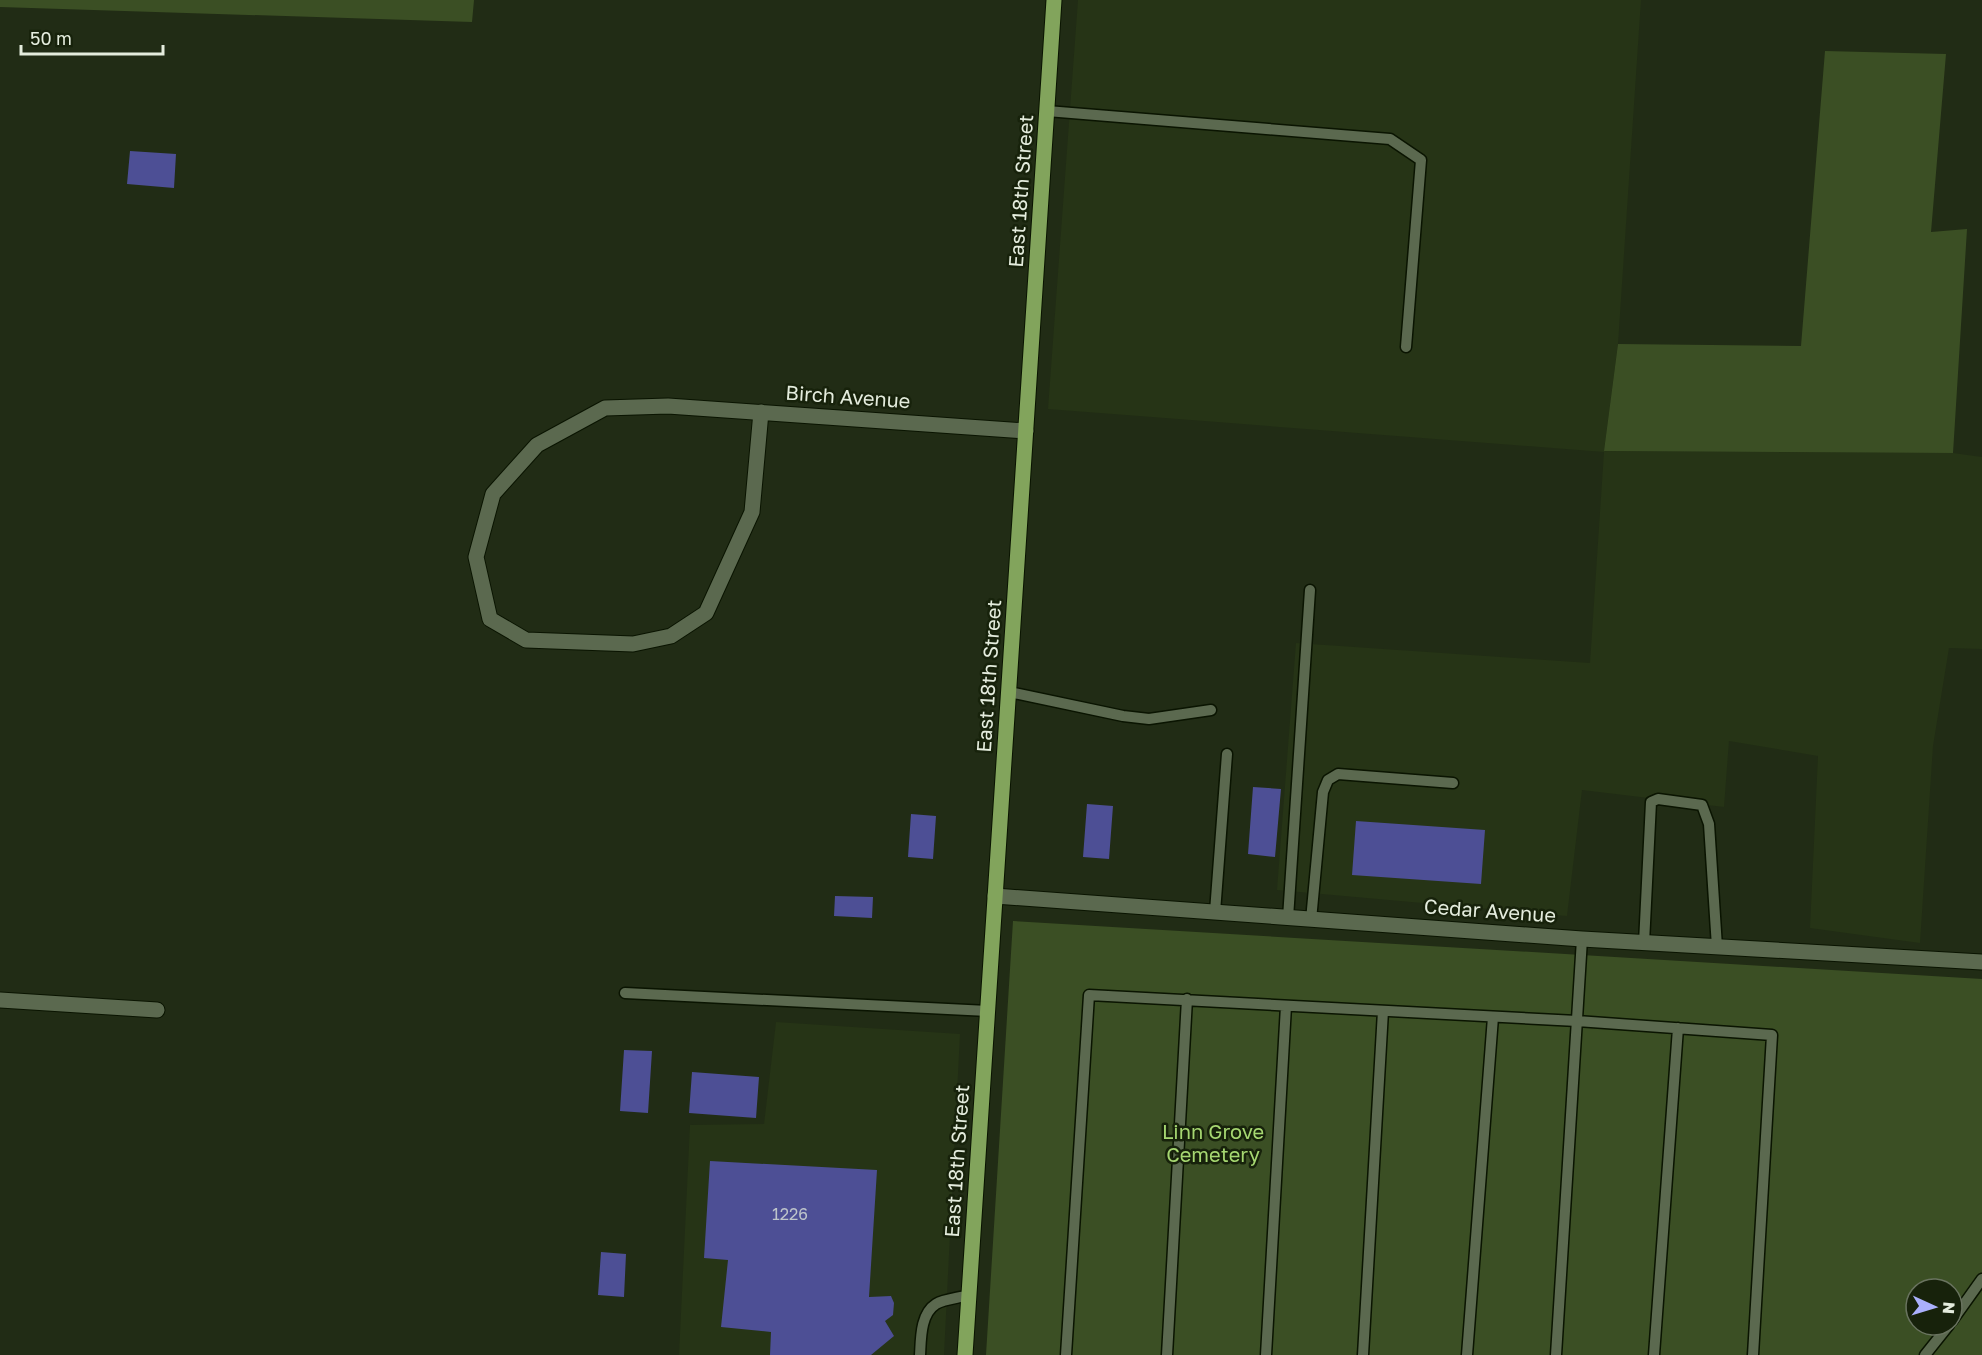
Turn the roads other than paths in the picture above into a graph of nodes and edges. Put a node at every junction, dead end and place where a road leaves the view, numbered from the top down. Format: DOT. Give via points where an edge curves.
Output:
graph roads {
  1 [pos="1054,0"];
  2 [pos="1047,111"];
  3 [pos="1406,347"];
  4 [pos="761,412"];
  5 [pos="1026,431"];
  6 [pos="1310,590"];
  7 [pos="1009,692"];
  8 [pos="1211,710"];
  9 [pos="1227,753"];
  10 [pos="1453,783"];
  11 [pos="995,897"];
  12 [pos="1215,912"];
  13 [pos="1288,918"];
  14 [pos="1311,920"];
  15 [pos="1582,939"];
  16 [pos="1644,943"];
  17 [pos="1718,947"];
  18 [pos="1982,962"];
  19 [pos="625,993"];
  20 [pos="1187,999"];
  21 [pos="0,1000"];
  22 [pos="1286,1005"];
  23 [pos="157,1010"];
  24 [pos="988,1011"];
  25 [pos="1383,1011"];
  26 [pos="1493,1017"];
  27 [pos="1577,1021"];
  28 [pos="1678,1028"];
  29 [pos="1982,1279"];
  30 [pos="969,1295"];
  31 [pos="1964,1304"];
  32 [pos="1939,1337"];
  33 [pos="920,1355"];
  34 [pos="965,1355"];
  35 [pos="1066,1355"];
  36 [pos="1167,1355"];
  37 [pos="1266,1355"];
  38 [pos="1363,1355"];
  39 [pos="1467,1355"];
  40 [pos="1556,1355"];
  41 [pos="1654,1355"];
  42 [pos="1753,1355"];
  43 [pos="1925,1355"];
  1 -- 2 [label="main road, East 18th Street"];
  2 -- 3 [label="lane" via="1390,139 1420,160"];
  2 -- 5 [label="main road, East 18th Street"];
  4 -- 4 [label="street, Birch Avenue" via="668,406 605,408 537,445 493,494 476,557 490,619 526,640 633,644 671,636 706,613 752,512"];
  4 -- 5 [label="street, Birch Avenue"];
  5 -- 7 [label="main road, East 18th Street"];
  6 -- 13 [label="lane"];
  7 -- 8 [label="lane" via="1149,719"];
  7 -- 11 [label="main road, East 18th Street"];
  9 -- 12 [label="lane"];
  10 -- 14 [label="lane" via="1338,774 1328,780 1323,792"];
  11 -- 12 [label="street, Cedar Avenue"];
  11 -- 24 [label="main road, East 18th Street"];
  12 -- 13 [label="street, Cedar Avenue"];
  13 -- 14 [label="street, Cedar Avenue"];
  14 -- 15 [label="street, Cedar Avenue"];
  15 -- 16 [label="street, Cedar Avenue"];
  15 -- 27 [label="lane"];
  16 -- 17 [label="street, Cedar Avenue"];
  16 -- 17 [label="lane" via="1651,802 1658,799 1702,806 1709,824"];
  17 -- 18 [label="street, Cedar Avenue"];
  19 -- 24 [label="lane"];
  20 -- 22 [label="lane"];
  20 -- 35 [label="lane" via="1089,995"];
  20 -- 36 [label="lane"];
  21 -- 23 [label="street"];
  22 -- 25 [label="lane"];
  22 -- 37 [label="lane"];
  24 -- 30 [label="main road, East 18th Street"];
  25 -- 26 [label="lane"];
  25 -- 38 [label="lane"];
  26 -- 27 [label="lane"];
  26 -- 39 [label="lane"];
  27 -- 28 [label="lane"];
  27 -- 40 [label="lane"];
  28 -- 41 [label="lane"];
  28 -- 42 [label="lane" via="1772,1035"];
  29 -- 31 [label="lane"];
  30 -- 33 [label="lane" via="935,1305 926,1315"];
  30 -- 34 [label="main road, East 18th Street"];
  32 -- 43 [label="lane"];
}
